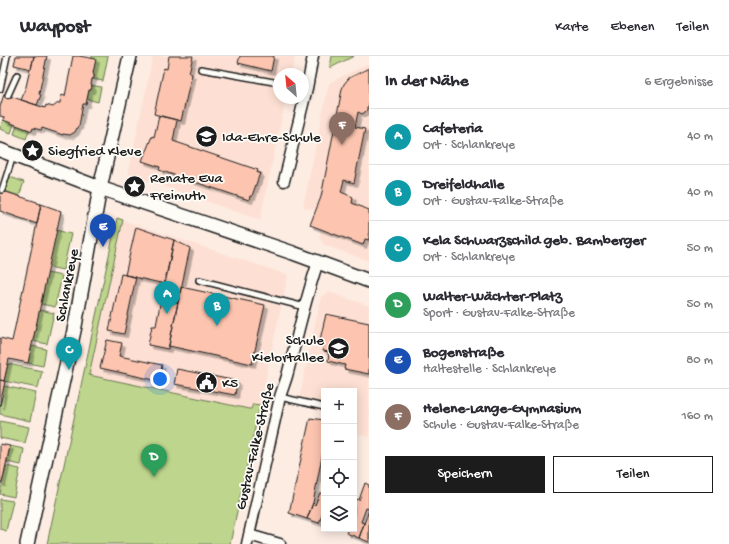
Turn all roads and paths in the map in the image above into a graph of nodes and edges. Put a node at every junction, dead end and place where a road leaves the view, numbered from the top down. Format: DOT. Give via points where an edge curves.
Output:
graph roads {
  1 [pos="7,56"];
  2 [pos="130,56"];
  3 [pos="313,56"];
  4 [pos="200,69"];
  5 [pos="309,72"];
  6 [pos="17,75"];
  7 [pos="273,82"];
  8 [pos="0,89"];
  9 [pos="8,95"];
  10 [pos="301,104"];
  11 [pos="0,150"];
  12 [pos="13,156"];
  13 [pos="284,181"];
  14 [pos="100,188"];
  15 [pos="2,190"];
  16 [pos="318,262"];
  17 [pos="199,280"];
  18 [pos="369,281"];
  19 [pos="305,307"];
  20 [pos="280,397"];
  21 [pos="321,406"];
  22 [pos="248,540"];
  23 [pos="27,544"];
  24 [pos="280,544"];
  1 -- 8 [label="lane"];
  2 -- 14 [label="street, Schlankreye"];
  3 -- 5 [label="street"];
  4 -- 7 [label="lane"];
  6 -- 9 [label="lane"];
  10 -- 13 [label="street"];
  11 -- 12 [label="street"];
  12 -- 14 [label="street"];
  12 -- 15 [label="lane"];
  14 -- 16 [label="street"];
  14 -- 23 [label="street, Schlankreye" via="75,326"];
  16 -- 18 [label="street"];
  16 -- 19 [label="street, Gustav-Falke-Straße"];
  17 -- 19 [label="lane"];
  19 -- 20 [label="street, Gustav-Falke-Straße"];
  20 -- 21 [label="lane"];
  20 -- 22 [label="street, Gustav-Falke-Straße"];
  22 -- 24 [label="street"];
}
